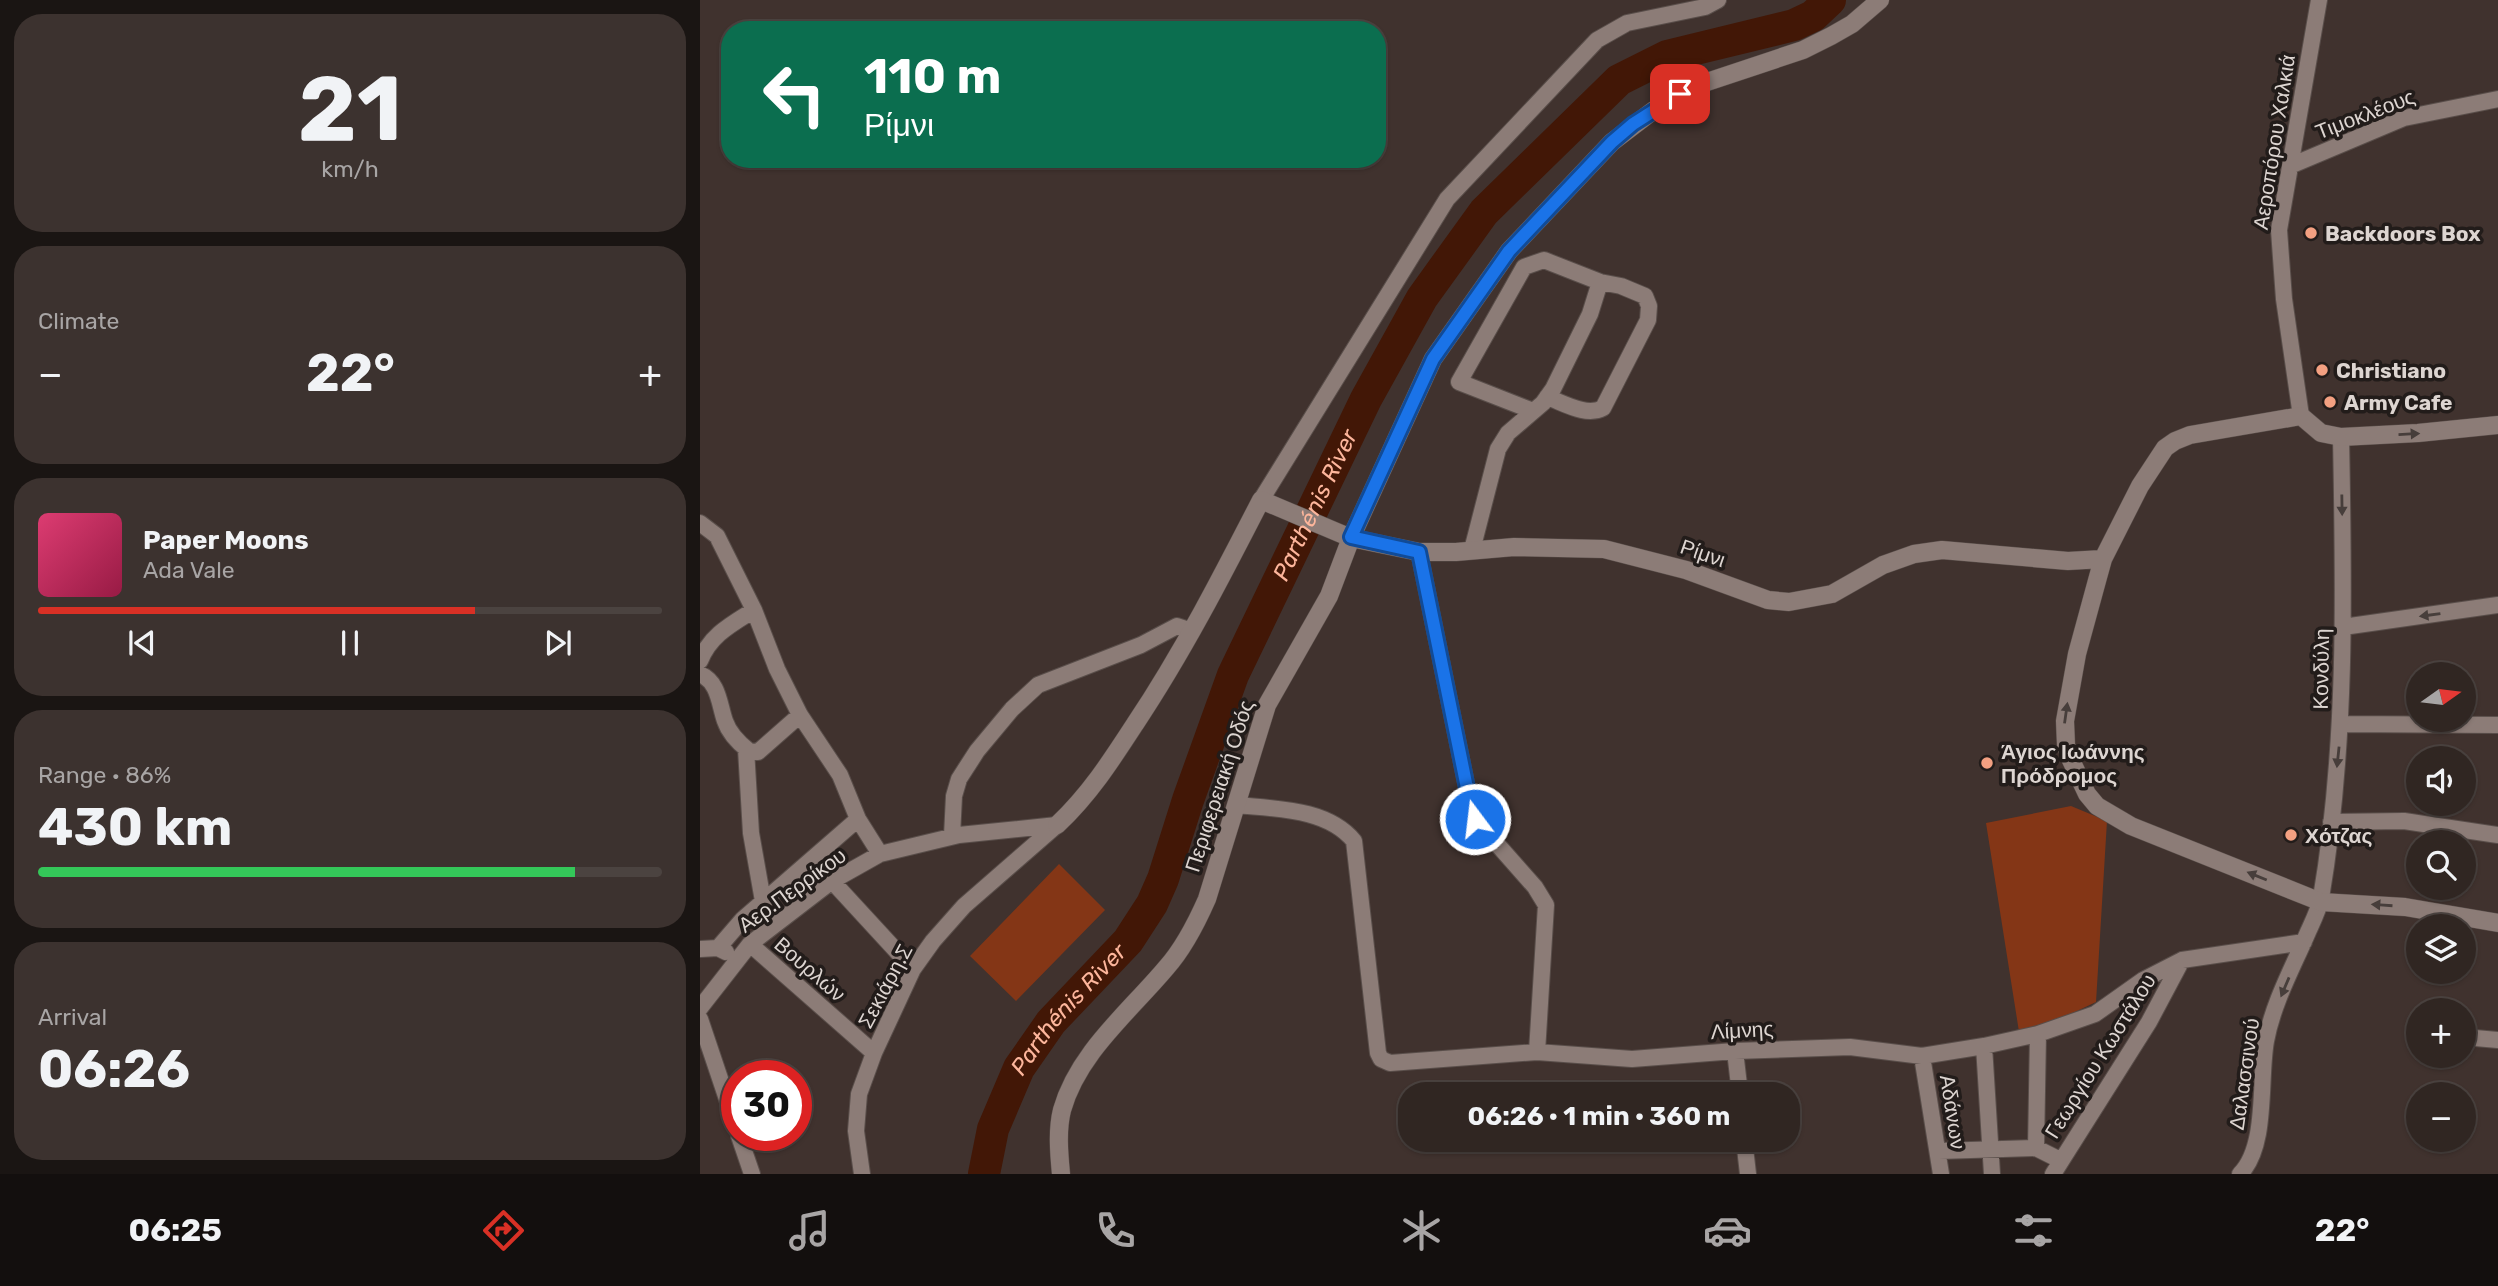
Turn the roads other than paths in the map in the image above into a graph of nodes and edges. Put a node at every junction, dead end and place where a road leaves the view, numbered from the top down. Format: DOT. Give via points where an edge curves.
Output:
graph roads {
  1 [pos="1718,0"];
  2 [pos="1880,0"];
  3 [pos="2319,0"];
  4 [pos="2498,99"];
  5 [pos="2290,166"];
  6 [pos="1600,282"];
  7 [pos="1547,397"];
  8 [pos="1533,411"];
  9 [pos="2301,416"];
  10 [pos="2498,425"];
  11 [pos="2341,437"];
  12 [pos="1261,499"];
  13 [pos="700,523"];
  14 [pos="1351,537"];
  15 [pos="1472,550"];
  16 [pos="1419,552"];
  17 [pos="2103,559"];
  18 [pos="2498,605"];
  19 [pos="754,610"];
  20 [pos="2343,627"];
  21 [pos="1192,631"];
  22 [pos="700,661"];
  23 [pos="700,674"];
  24 [pos="800,715"];
  25 [pos="2341,724"];
  26 [pos="2498,724"];
  27 [pos="746,749"];
  28 [pos="1236,805"];
  29 [pos="858,819"];
  30 [pos="2331,822"];
  31 [pos="1057,825"];
  32 [pos="2498,835"];
  33 [pos="952,836"];
  34 [pos="880,854"];
  35 [pos="832,881"];
  36 [pos="763,901"];
  37 [pos="2321,902"];
  38 [pos="2498,923"];
  39 [pos="2304,942"];
  40 [pos="750,944"];
  41 [pos="718,948"];
  42 [pos="700,950"];
  43 [pos="738,957"];
  44 [pos="2182,960"];
  45 [pos="913,969"];
  46 [pos="700,1007"];
  47 [pos="700,1019"];
  48 [pos="2038,1034"];
  49 [pos="2476,1038"];
  50 [pos="2498,1040"];
  51 [pos="1984,1046"];
  52 [pos="1735,1051"];
  53 [pos="1537,1052"];
  54 [pos="874,1053"];
  55 [pos="1922,1056"];
  56 [pos="721,1081"];
  57 [pos="1739,1082"];
  58 [pos="2036,1148"];
  59 [pos="744,1151"];
  60 [pos="1938,1151"];
  61 [pos="1992,1151"];
  62 [pos="1745,1152"];
  63 [pos="2057,1167"];
  64 [pos="752,1174"];
  65 [pos="862,1174"];
  66 [pos="1060,1174"];
  67 [pos="1748,1174"];
  68 [pos="1941,1174"];
  69 [pos="1992,1174"];
  70 [pos="2240,1174"];
  1 -- 12 [label="street" via="1705,7 1627,23 1597,40 1447,199"];
  2 -- 14 [label="street, Περιφερειακή Οδός" via="1852,24 1802,50 1680,94 1633,124 1591,162 1509,251 1433,359"];
  3 -- 5 [label="street, Αεροπόρου Χαλκιά"];
  4 -- 5 [label="street, Τιμοκλέους" via="2404,118"];
  5 -- 9 [label="street, Αεροπόρου Χαλκιά" via="2279,254"];
  6 -- 7 [label="street" via="1590,314"];
  6 -- 7 [label="street" via="1645,296 1648,320 1603,408 1584,411"];
  6 -- 8 [label="street" via="1544,260 1524,267 1459,382"];
  7 -- 8 [label="street"];
  8 -- 15 [label="street" via="1508,433 1499,449"];
  9 -- 11 [label="street" via="2321,433"];
  9 -- 17 [label="street" via="2190,435 2165,448"];
  11 -- 10 [label="street, one-way"];
  11 -- 20 [label="street, Κονδύλη, one-way"];
  12 -- 14 [label="street, Ρίμνι"];
  12 -- 21 [label="street"];
  13 -- 19 [label="street" via="717,536"];
  14 -- 16 [label="street, Ρίμνι"];
  14 -- 28 [label="street, Περιφερειακή Οδός" via="1329,596 1267,705"];
  15 -- 16 [label="street, Ρίμνι"];
  15 -- 17 [label="street, Ρίμνι" via="1604,549 1686,570 1768,600 1789,602 1832,594 1898,558 1942,550 2068,561"];
  16 -- 53 [label="street" via="1475,819 1546,905"];
  37 -- 17 [label="street, one-way" via="2131,826 2103,810 2087,794 2068,751 2065,721 2077,654"];
  18 -- 20 [label="street, one-way"];
  19 -- 22 [label="street" via="717,635"];
  19 -- 24 [label="street"];
  20 -- 25 [label="street, Κονδύλη"];
  21 -- 31 [label="street" via="1098,780"];
  21 -- 33 [label="street" via="1177,626 1038,685 1012,709 959,779"];
  23 -- 27 [label="street" via="714,687 726,723"];
  24 -- 27 [label="street" via="758,751"];
  24 -- 29 [label="street" via="840,775"];
  25 -- 26 [label="street"];
  25 -- 30 [label="street, Κονδύλη, one-way"];
  27 -- 36 [label="street" via="751,833"];
  28 -- 53 [label="street, Λίμνης" via="1298,812 1336,825 1354,841 1381,1059 1409,1063"];
  28 -- 66 [label="street, Περιφερειακή Οδός" via="1207,899 1184,944 1069,1087 1061,1113"];
  29 -- 34 [label="street"];
  29 -- 36 [label="street"];
  30 -- 32 [label="street" via="2404,821"];
  30 -- 37 [label="street, Κονδύλη"];
  31 -- 33 [label="street, Αερ.Περρίκου"];
  31 -- 45 [label="street, Σεκιάρη.Σ" via="964,906"];
  33 -- 34 [label="street, Αερ.Περρίκου"];
  34 -- 35 [label="street, Αερ.Περρίκου"];
  35 -- 40 [label="street, Αερ.Περρίκου"];
  35 -- 45 [label="street"];
  36 -- 41 [label="street"];
  38 -- 37 [label="street, one-way" via="2405,907"];
  37 -- 39 [label="street, Δαλασσινού"];
  39 -- 44 [label="street, Λίμνης"];
  39 -- 70 [label="street, Δαλασσινού, one-way" via="2273,1013 2256,1140"];
  40 -- 43 [label="street, Αερ.Περρίκου"];
  40 -- 54 [label="street, Βουρλών"];
  41 -- 42 [label="street"];
  41 -- 43 [label="street"];
  43 -- 46 [label="street, Αερ.Περρίκου"];
  44 -- 48 [label="street, Λίμνης" via="2143,980 2095,1014"];
  44 -- 63 [label="street, Γεωργίου Κωστάλου"];
  45 -- 54 [label="street, Σεκιάρη.Σ"];
  47 -- 56 [label="street"];
  48 -- 51 [label="street, Λίμνης"];
  48 -- 58 [label="street"];
  49 -- 50 [label="street"];
  51 -- 55 [label="street, Λίμνης"];
  51 -- 61 [label="street"];
  52 -- 53 [label="street, Λίμνης" via="1632,1059"];
  52 -- 55 [label="street, Λίμνης" via="1850,1047"];
  52 -- 57 [label="street"];
  54 -- 65 [label="street, Σεκιάρη.Σ" via="856,1119"];
  55 -- 60 [label="street, Αδάνων"];
  58 -- 61 [label="street"];
  58 -- 63 [label="street"];
  59 -- 64 [label="street"];
  60 -- 61 [label="street"];
  60 -- 68 [label="street, Αδάνων"];
  61 -- 69 [label="street"];
  62 -- 67 [label="street"];
}
